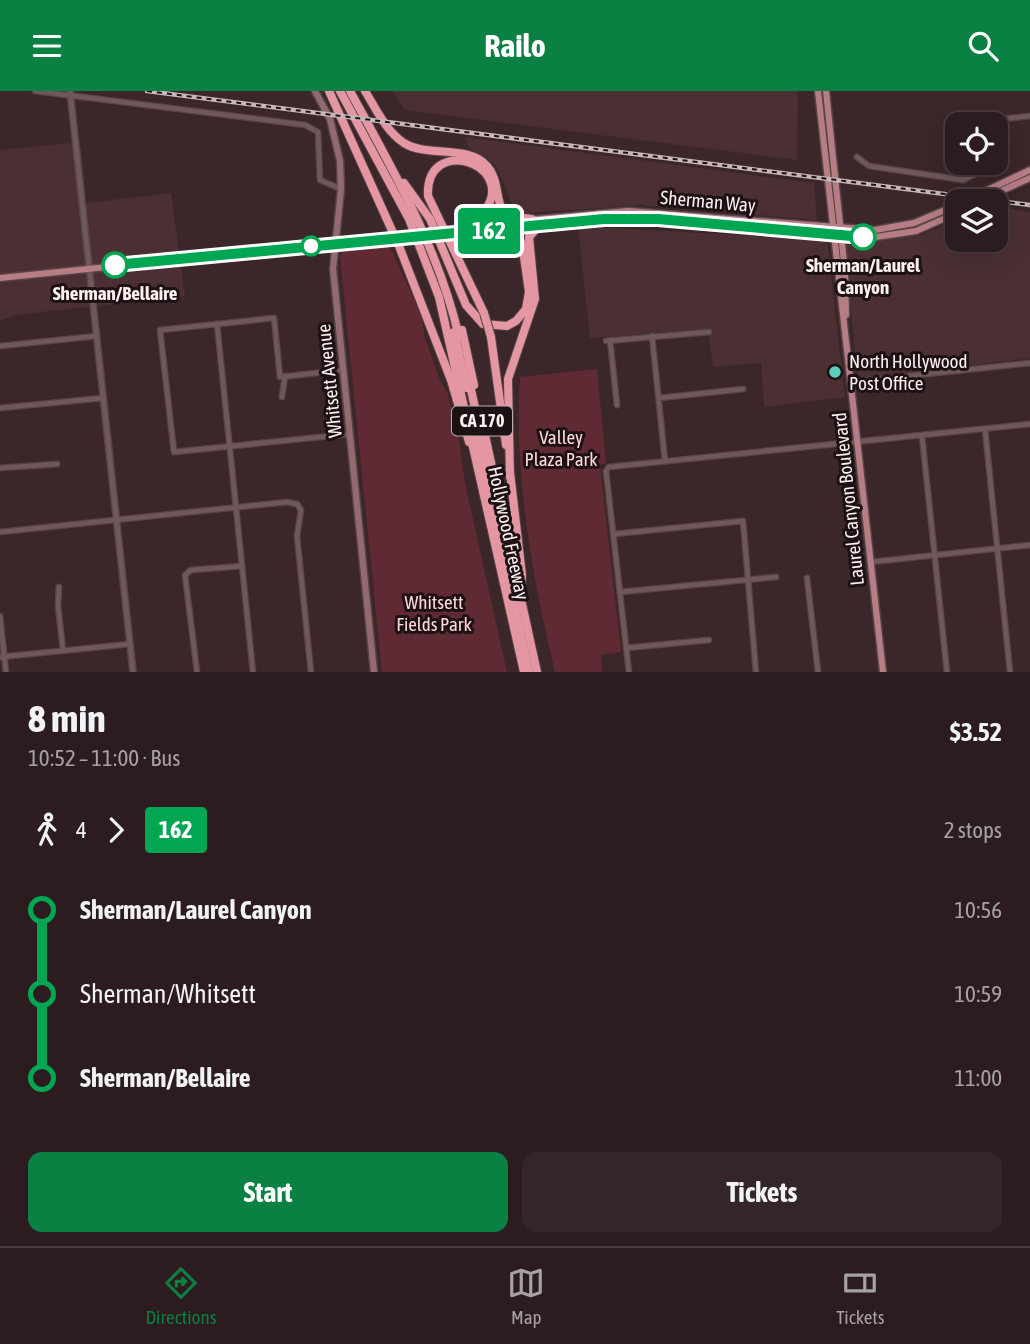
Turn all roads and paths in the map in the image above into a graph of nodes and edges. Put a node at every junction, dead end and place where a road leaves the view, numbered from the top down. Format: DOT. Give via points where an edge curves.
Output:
graph roads {
  1 [pos="35,91"];
  2 [pos="315,91"];
  3 [pos="329,91"];
  4 [pos="340,91"];
  5 [pos="350,91"];
  6 [pos="365,91"];
  7 [pos="818,91"];
  8 [pos="826,91"];
  9 [pos="71,93"];
  10 [pos="1030,116"];
  11 [pos="1008,118"];
  12 [pos="857,157"];
  13 [pos="1030,170"];
  14 [pos="973,175"];
  15 [pos="1030,178"];
  16 [pos="404,183"];
  17 [pos="341,189"];
  18 [pos="990,189"];
  19 [pos="1006,189"];
  20 [pos="945,210"];
  21 [pos="604,216"];
  22 [pos="945,218"];
  23 [pos="532,219"];
  24 [pos="744,224"];
  25 [pos="540,225"];
  26 [pos="832,228"];
  27 [pos="456,229"];
  28 [pos="474,232"];
  29 [pos="841,233"];
  30 [pos="833,236"];
  31 [pos="398,237"];
  32 [pos="335,244"];
  33 [pos="89,269"];
  34 [pos="0,278"];
  35 [pos="846,322"];
  36 [pos="217,324"];
  37 [pos="709,332"];
  38 [pos="97,336"];
  39 [pos="652,336"];
  40 [pos="0,346"];
  41 [pos="1030,363"];
  42 [pos="343,370"];
  43 [pos="283,377"];
  44 [pos="852,382"];
  45 [pos="743,389"];
  46 [pos="282,397"];
  47 [pos="103,398"];
  48 [pos="659,398"];
  49 [pos="617,405"];
  50 [pos="0,408"];
  51 [pos="1030,424"];
  52 [pos="985,429"];
  53 [pos="350,434"];
  54 [pos="922,436"];
  55 [pos="858,442"];
  56 [pos="230,446"];
  57 [pos="665,461"];
  58 [pos="57,464"];
  59 [pos="0,468"];
  60 [pos="481,476"];
  61 [pos="510,477"];
  62 [pos="236,508"];
  63 [pos="116,520"];
  64 [pos="0,532"];
  65 [pos="614,534"];
  66 [pos="1030,545"];
  67 [pos="997,549"];
  68 [pos="935,555"];
  69 [pos="871,562"];
  70 [pos="242,566"];
  71 [pos="776,577"];
  72 [pos="807,578"];
  73 [pos="747,580"];
  74 [pos="59,587"];
  75 [pos="620,592"];
  76 [pos="520,595"];
  77 [pos="0,616"];
  78 [pos="709,640"];
  79 [pos="130,643"];
  80 [pos="626,648"];
  81 [pos="63,650"];
  82 [pos="2,657"];
  83 [pos="6,672"];
  84 [pos="133,672"];
  85 [pos="197,672"];
  86 [pos="253,672"];
  87 [pos="311,672"];
  88 [pos="374,672"];
  89 [pos="524,672"];
  90 [pos="533,672"];
  91 [pos="629,672"];
  92 [pos="756,672"];
  93 [pos="818,672"];
  94 [pos="883,672"];
  95 [pos="947,672"];
  96 [pos="1010,672"];
  1 -- 9 [label="street"];
  2 -- 17 [label="main road, Whitsett Avenue" via="335,136"];
  3 -- 31 [label="highway"];
  4 -- 60 [label="highway, Hollywood Freeway / CA 170" via="409,219 431,274 447,324"];
  5 -- 16 [label="highway, Hollywood Freeway / CA 170"];
  5 -- 90 [label="highway" via="440,282"];
  6 -- 23 [label="highway" via="403,142 482,162 494,175 503,212"];
  7 -- 26 [label="main road, Laurel Canyon Boulevard"];
  8 -- 29 [label="main road, Laurel Canyon Boulevard"];
  9 -- 17 [label="street" via="316,129 320,180"];
  9 -- 33 [label="street"];
  10 -- 11 [label="street"];
  12 -- 14 [label="street" via="869,166 962,180"];
  13 -- 18 [label="main road"];
  15 -- 19 [label="main road"];
  16 -- 28 [label="highway" via="430,219 470,312 483,324 507,326 520,318 528,303 522,243 511,232"];
  16 -- 76 [label="highway, Hollywood Freeway / CA 170" via="454,300"];
  17 -- 32 [label="main road, Whitsett Avenue"];
  20 -- 29 [label="main road, Sherman Way" via="903,226"];
  21 -- 23 [label="main road, Sherman Way"];
  21 -- 24 [label="main road, Sherman Way"];
  21 -- 25 [label="main road, Sherman Way"];
  22 -- 29 [label="main road, Sherman Way" via="904,234"];
  23 -- 27 [label="main road, Sherman Way"];
  24 -- 26 [label="main road, Sherman Way"];
  24 -- 30 [label="main road, Sherman Way"];
  25 -- 28 [label="main road, Sherman Way"];
  25 -- 61 [label="highway" via="529,237 533,310 508,379"];
  26 -- 29 [label="main road, Sherman Way"];
  26 -- 30 [label="main road, Laurel Canyon Boulevard"];
  27 -- 28 [label="main road, Sherman Way"];
  27 -- 31 [label="main road, Sherman Way, bridge"];
  27 -- 61 [label="highway, bridge" via="482,213 491,193 481,168 468,161 442,165 434,172 428,196 484,313"];
  29 -- 30 [label="main road, Sherman Way"];
  29 -- 35 [label="main road, Laurel Canyon Boulevard"];
  30 -- 35 [label="main road, Laurel Canyon Boulevard"];
  31 -- 32 [label="main road, Sherman Way"];
  31 -- 60 [label="highway"];
  32 -- 33 [label="main road, Sherman Way"];
  32 -- 42 [label="main road, Whitsett Avenue" via="333,269"];
  33 -- 34 [label="main road, Sherman Way"];
  33 -- 38 [label="street"];
  35 -- 44 [label="main road, Laurel Canyon Boulevard"];
  36 -- 43 [label="street" via="274,318"];
  36 -- 56 [label="street"];
  36 -- 56 [label="street" via="160,330 174,452"];
  37 -- 39 [label="street"];
  38 -- 40 [label="street"];
  38 -- 47 [label="street"];
  39 -- 48 [label="street"];
  39 -- 49 [label="street" via="608,340"];
  41 -- 44 [label="street"];
  42 -- 43 [label="street"];
  42 -- 53 [label="main road, Whitsett Avenue"];
  43 -- 46 [label="street"];
  44 -- 55 [label="main road, Laurel Canyon Boulevard"];
  45 -- 48 [label="street"];
  47 -- 50 [label="street"];
  47 -- 63 [label="street"];
  48 -- 57 [label="street"];
  51 -- 52 [label="street"];
  52 -- 54 [label="street"];
  52 -- 67 [label="street"];
  53 -- 56 [label="street"];
  53 -- 88 [label="main road, Whitsett Avenue"];
  54 -- 55 [label="street"];
  54 -- 68 [label="street"];
  55 -- 57 [label="street"];
  55 -- 69 [label="main road, Laurel Canyon Boulevard"];
  56 -- 62 [label="street"];
  57 -- 65 [label="street" via="606,471"];
  58 -- 59 [label="street"];
  60 -- 89 [label="highway, Hollywood Freeway / CA 170"];
  61 -- 76 [label="highway" via="522,575"];
  62 -- 63 [label="street"];
  62 -- 70 [label="street"];
  62 -- 87 [label="street" via="297,504"];
  63 -- 64 [label="street"];
  63 -- 79 [label="street"];
  65 -- 73 [label="street" via="743,521"];
  65 -- 75 [label="street"];
  66 -- 67 [label="street"];
  67 -- 68 [label="street"];
  67 -- 96 [label="street"];
  68 -- 69 [label="street"];
  68 -- 95 [label="street"];
  69 -- 94 [label="main road, Laurel Canyon Boulevard"];
  70 -- 85 [label="street" via="186,573"];
  70 -- 86 [label="street"];
  71 -- 73 [label="street"];
  72 -- 93 [label="street"];
  73 -- 75 [label="street"];
  73 -- 92 [label="street"];
  74 -- 81 [label="street"];
  75 -- 80 [label="street"];
  76 -- 90 [label="highway, Hollywood Freeway / CA 170"];
  77 -- 82 [label="street"];
  78 -- 80 [label="street"];
  79 -- 81 [label="street"];
  79 -- 84 [label="street"];
  80 -- 91 [label="street"];
  81 -- 82 [label="street"];
  82 -- 83 [label="street"];
}
